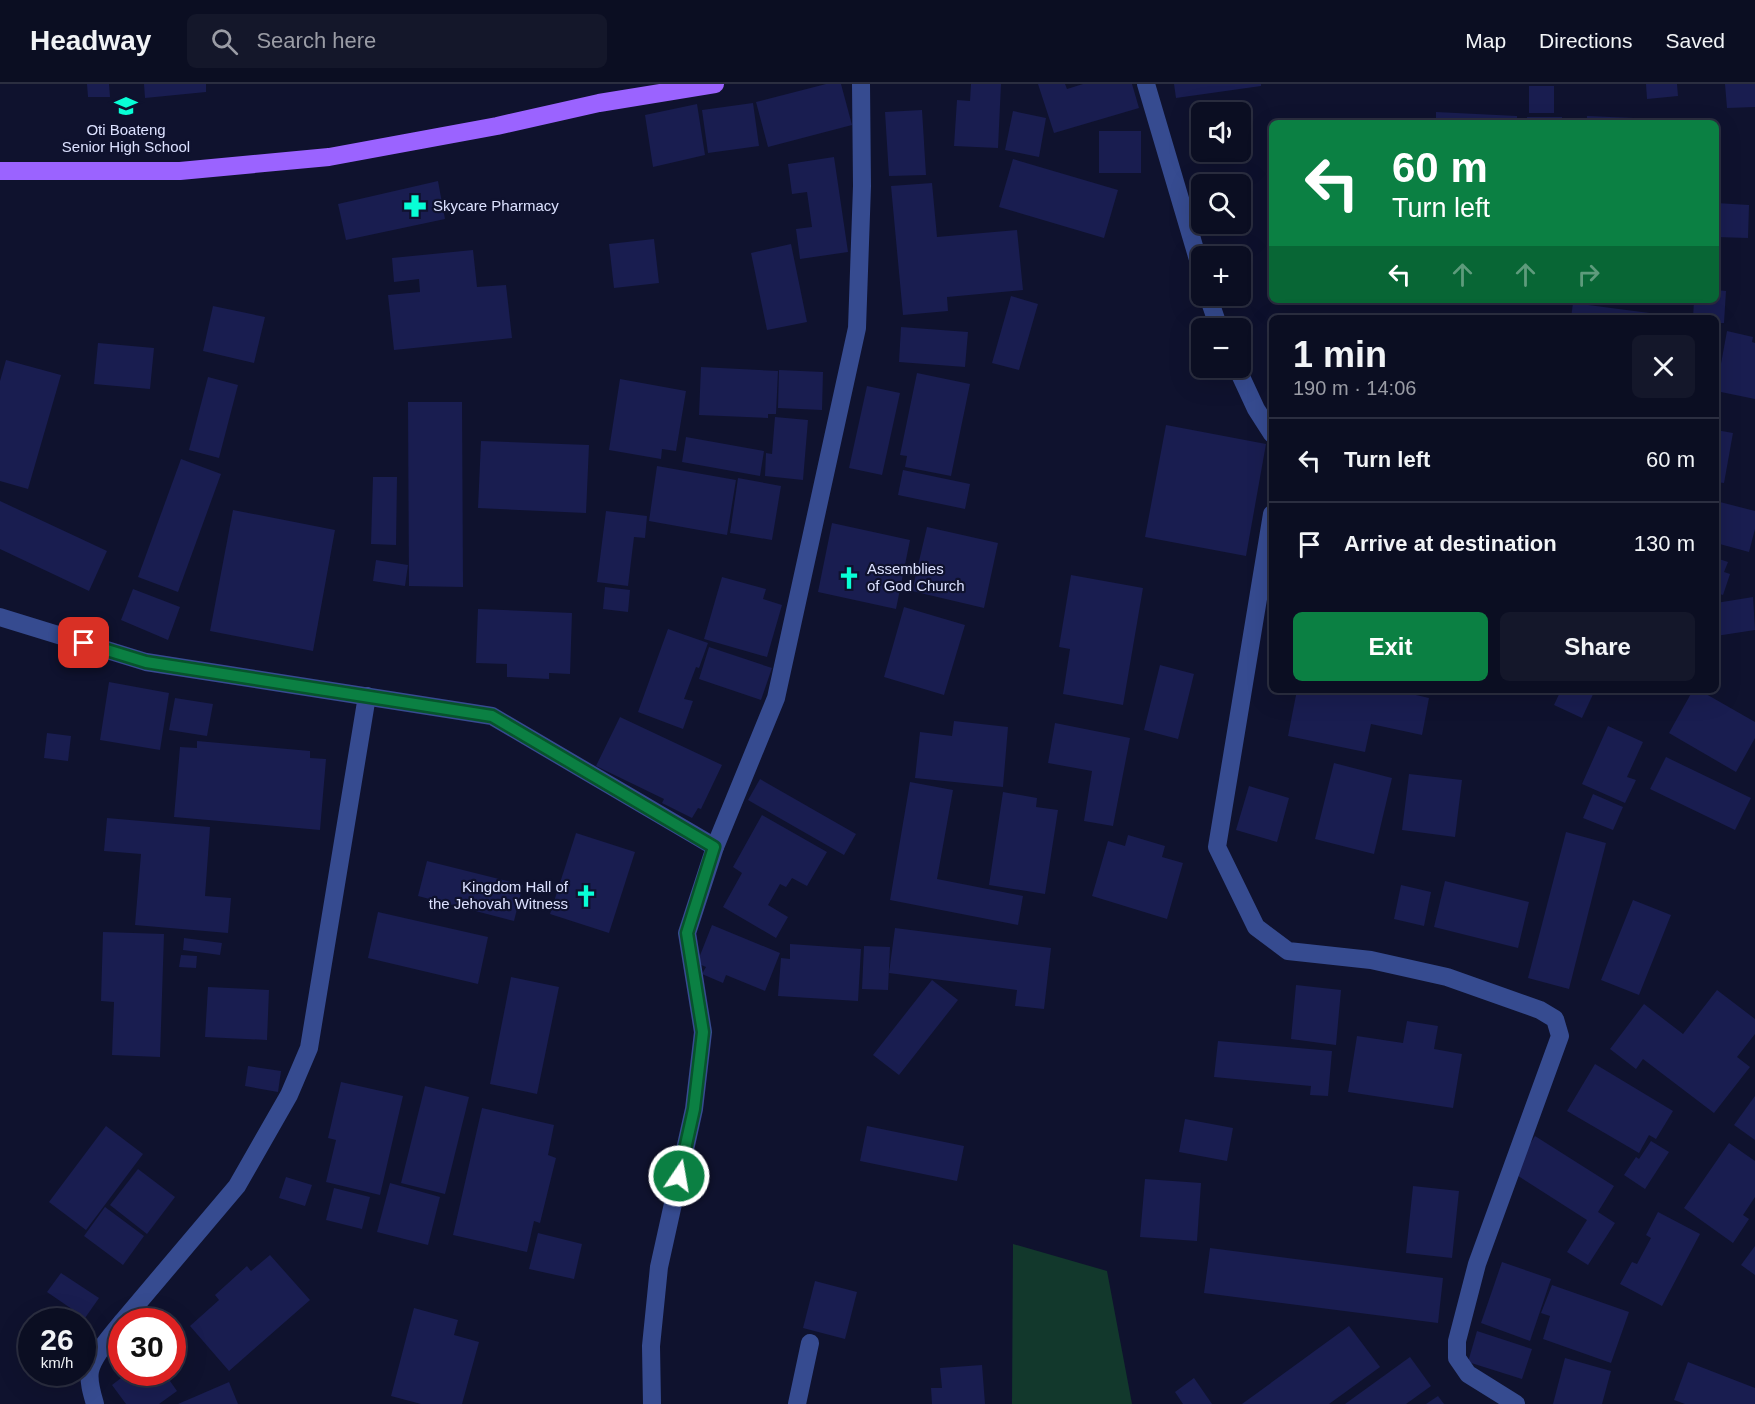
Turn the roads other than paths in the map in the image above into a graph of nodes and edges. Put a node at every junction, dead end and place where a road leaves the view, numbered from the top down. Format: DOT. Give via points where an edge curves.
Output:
graph roads {
  1 [pos="715,84"];
  2 [pos="861,84"];
  3 [pos="1146,84"];
  4 [pos="0,171"];
  5 [pos="1194,246"];
  6 [pos="1242,378"];
  7 [pos="1269,430"];
  8 [pos="1269,532"];
  9 [pos="0,617"];
  10 [pos="367,696"];
  11 [pos="714,847"];
  12 [pos="134,1308"];
  13 [pos="108,1338"];
  14 [pos="810,1343"];
  15 [pos="95,1404"];
  16 [pos="652,1404"];
  17 [pos="796,1404"];
  18 [pos="1516,1404"];
  1 -- 4 [label="main road" via="329,157 180,171"];
  2 -- 11 [label="street" via="857,328 776,698"];
  3 -- 5 [label="street"];
  6 -- 7 [label="street"];
  8 -- 18 [label="street" via="1216,847 1256,927 1288,951 1371,960 1447,977 1540,1010 1555,1019 1560,1036 1477,1264 1457,1341 1457,1358 1468,1374"];
  9 -- 10 [label="street" via="146,662"];
  10 -- 11 [label="street" via="492,716"];
  10 -- 12 [label="street" via="309,1048 289,1095 237,1186"];
  11 -- 16 [label="street" via="687,933 703,1032 694,1109 660,1267 651,1346"];
  13 -- 15 [label="street" via="90,1371"];
  14 -- 17 [label="street"];
}
